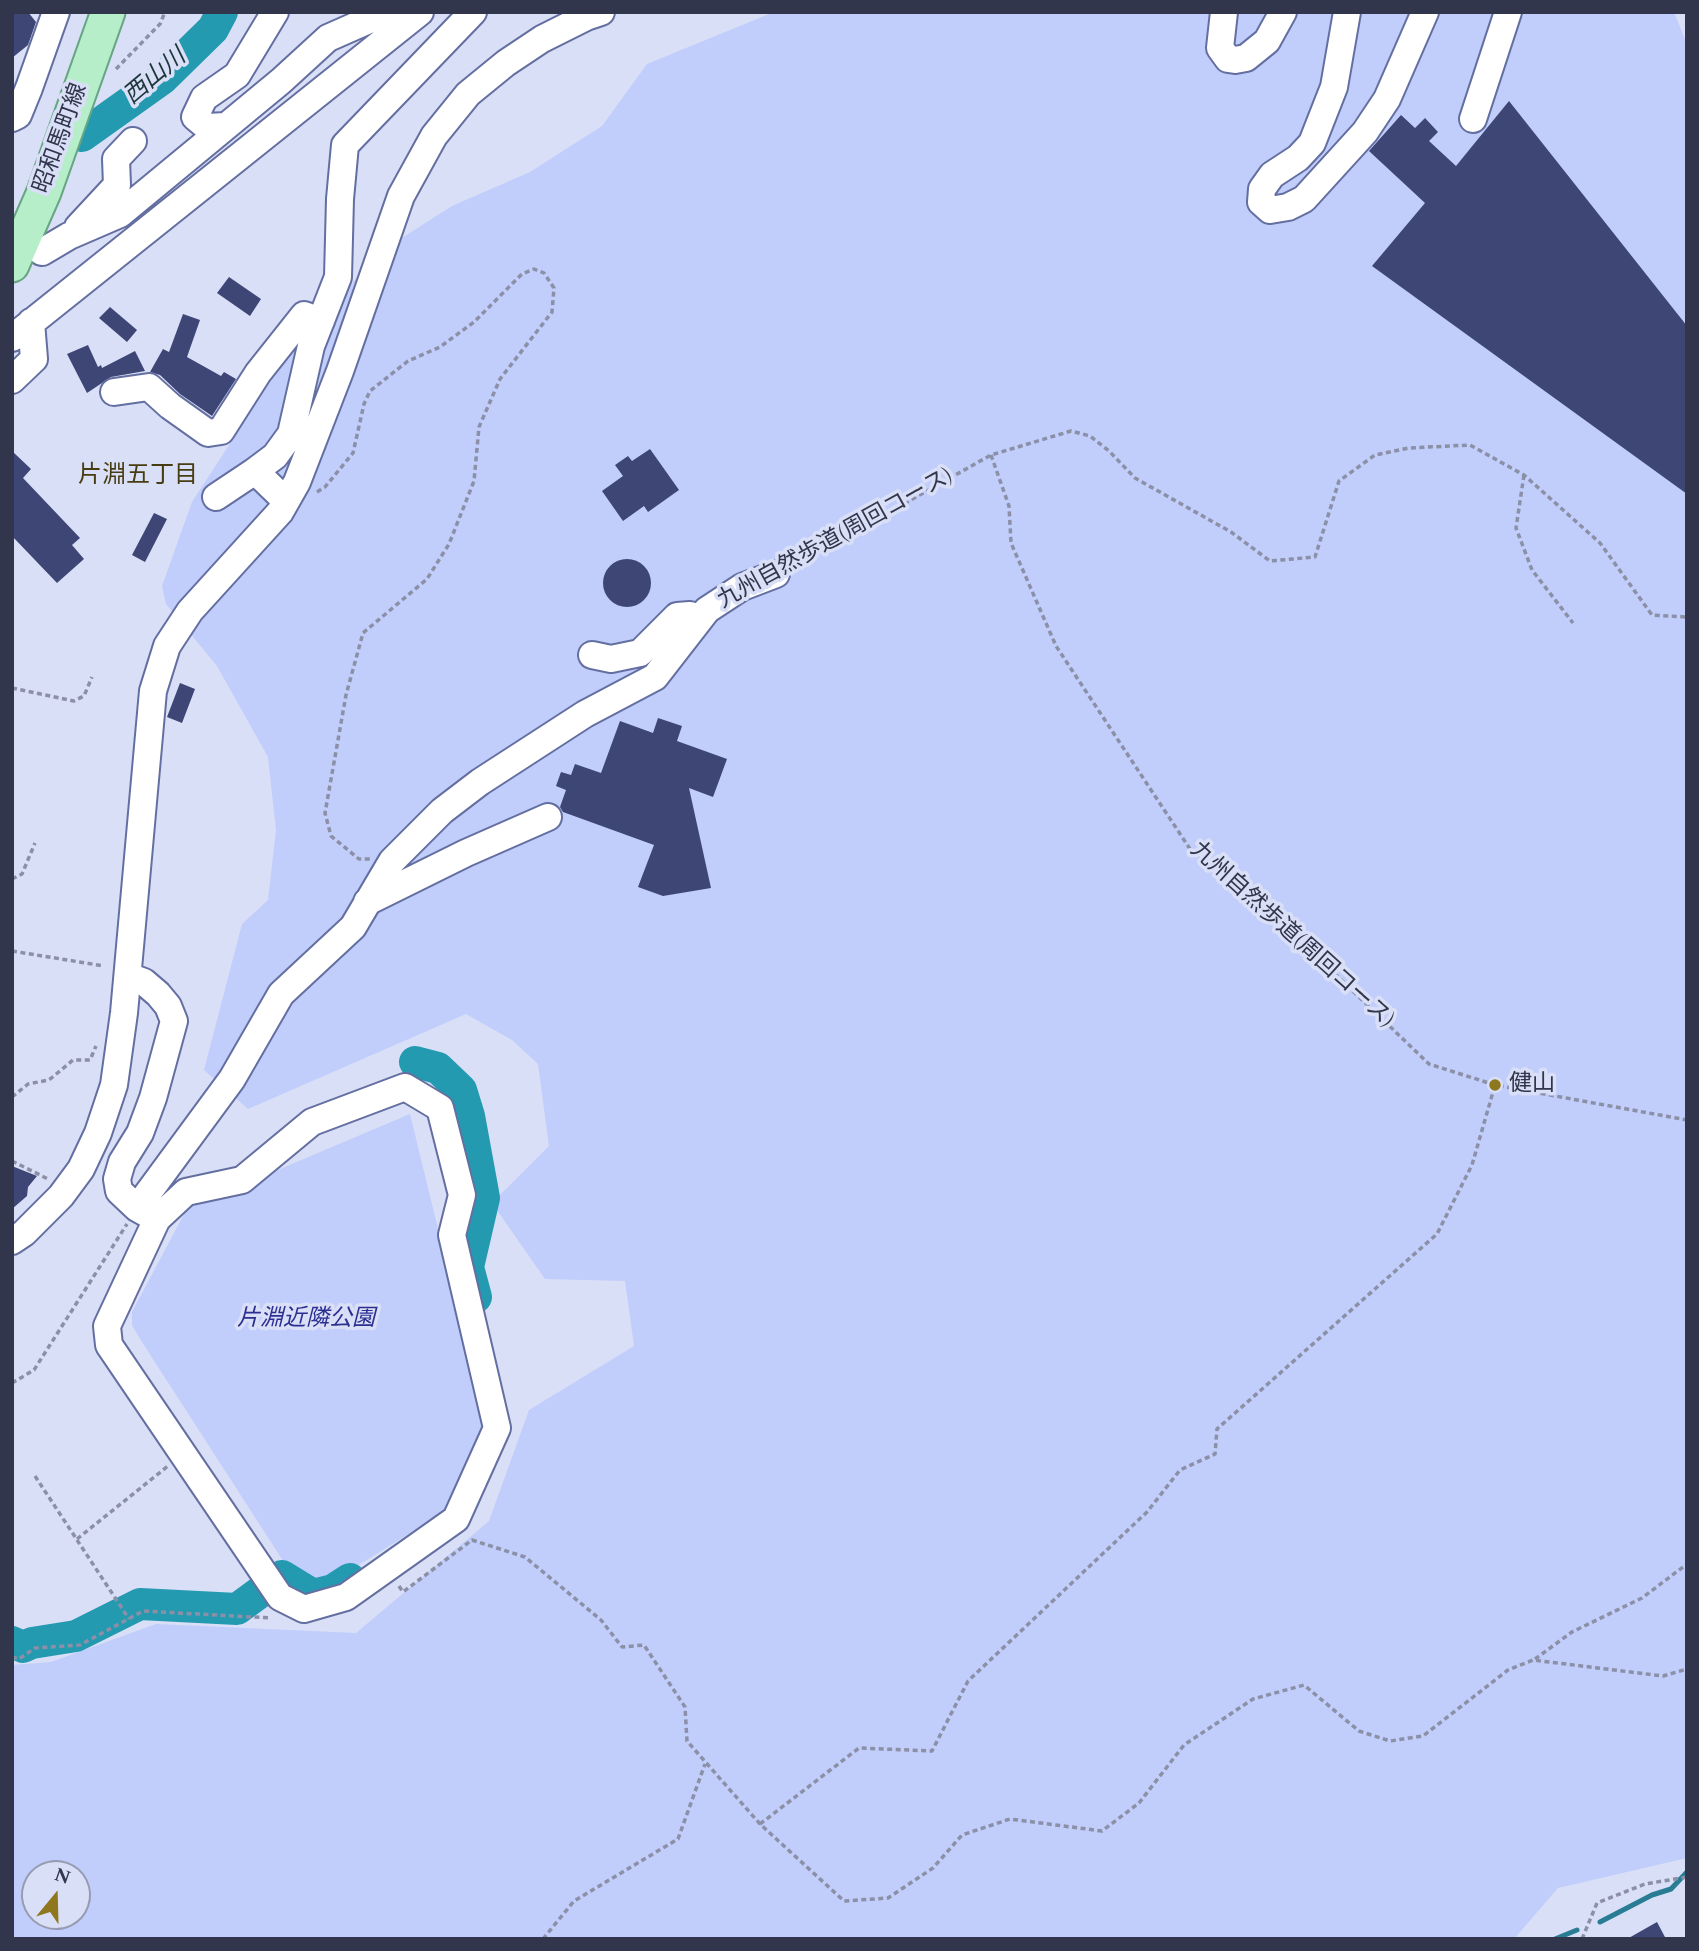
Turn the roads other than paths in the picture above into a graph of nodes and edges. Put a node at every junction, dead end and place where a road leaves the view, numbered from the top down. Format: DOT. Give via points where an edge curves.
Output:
graph roads {
  1 [pos="56,12"];
  2 [pos="86,12"];
  3 [pos="108,12"];
  4 [pos="275,12"];
  5 [pos="387,12"];
  6 [pos="420,12"];
  7 [pos="473,12"];
  8 [pos="601,12"];
  9 [pos="1224,12"];
  10 [pos="1283,12"];
  11 [pos="1347,12"];
  12 [pos="1424,12"];
  13 [pos="1508,12"];
  14 [pos="12,67"];
  15 [pos="29,88"];
  16 [pos="12,118"];
  17 [pos="1473,119"];
  18 [pos="226,126"];
  19 [pos="133,141"];
  20 [pos="12,207"];
  21 [pos="69,236"];
  22 [pos="42,252"];
  23 [pos="12,265"];
  24 [pos="321,321"];
  25 [pos="22,330"];
  26 [pos="12,380"];
  27 [pos="114,391"];
  28 [pos="255,471"];
  29 [pos="216,497"];
  30 [pos="286,501"];
  31 [pos="776,574"];
  32 [pos="700,618"];
  33 [pos="592,655"];
  34 [pos="548,817"];
  35 [pos="367,902"];
  36 [pos="116,971"];
  37 [pos="147,1214"];
  38 [pos="12,1241"];
  1 -- 15 [label="street"];
  2 -- 20 [label="main road, 昭和馬町線"];
  3 -- 23 [label="main road, 昭和馬町線" via="44,192"];
  4 -- 18 [label="street" via="237,75 204,98 195,117 207,127"];
  5 -- 18 [label="street" via="328,38"];
  6 -- 25 [label="street"];
  7 -- 24 [label="street" via="345,145 338,277"];
  8 -- 30 [label="street" via="542,39 506,63 468,94 434,136 401,196 340,371"];
  9 -- 10 [label="street" via="1220,48 1228,59 1235,60 1246,58 1267,41"];
  11 -- 12 [label="street" via="1334,87 1312,143 1272,175 1262,189 1261,202 1270,210 1304,199 1365,132 1387,99"];
  13 -- 17 [label="street"];
  14 -- 15 [label="street"];
  15 -- 16 [label="street" via="18,115"];
  18 -- 21 [label="street" via="120,214"];
  19 -- 21 [label="street" via="116,159 117,185"];
  21 -- 22 [label="street"];
  24 -- 27 [label="street" via="304,316 258,373 221,431 208,433 149,387"];
  24 -- 28 [label="street" via="291,434 275,456"];
  25 -- 26 [label="street" via="34,359"];
  28 -- 29 [label="street"];
  28 -- 30 [label="street"];
  30 -- 36 [label="street" via="190,611 167,646 153,691"];
  31 -- 32 [label="street, 九州自然歩道(周回コース)" via="742,587"];
  32 -- 33 [label="street" via="677,617 640,653 611,659"];
  32 -- 35 [label="street, 九州自然歩道(周回コース)" via="655,677 585,714 442,811 392,861"];
  34 -- 35 [label="street"];
  35 -- 37 [label="street, 九州自然歩道(周回コース)" via="353,927 281,994"];
  36 -- 37 [label="street" via="144,982 158,994 174,1021 141,1133 117,1179 119,1191"];
  36 -- 38 [label="street" via="124,1013 114,1085 98,1133 61,1196"];
  37 -- 37 [label="street" via="107,1326 109,1345 280,1597 304,1609 346,1597 456,1519 497,1428 452,1235 461,1195 440,1108 405,1087 312,1122 242,1180 186,1192"];
}
